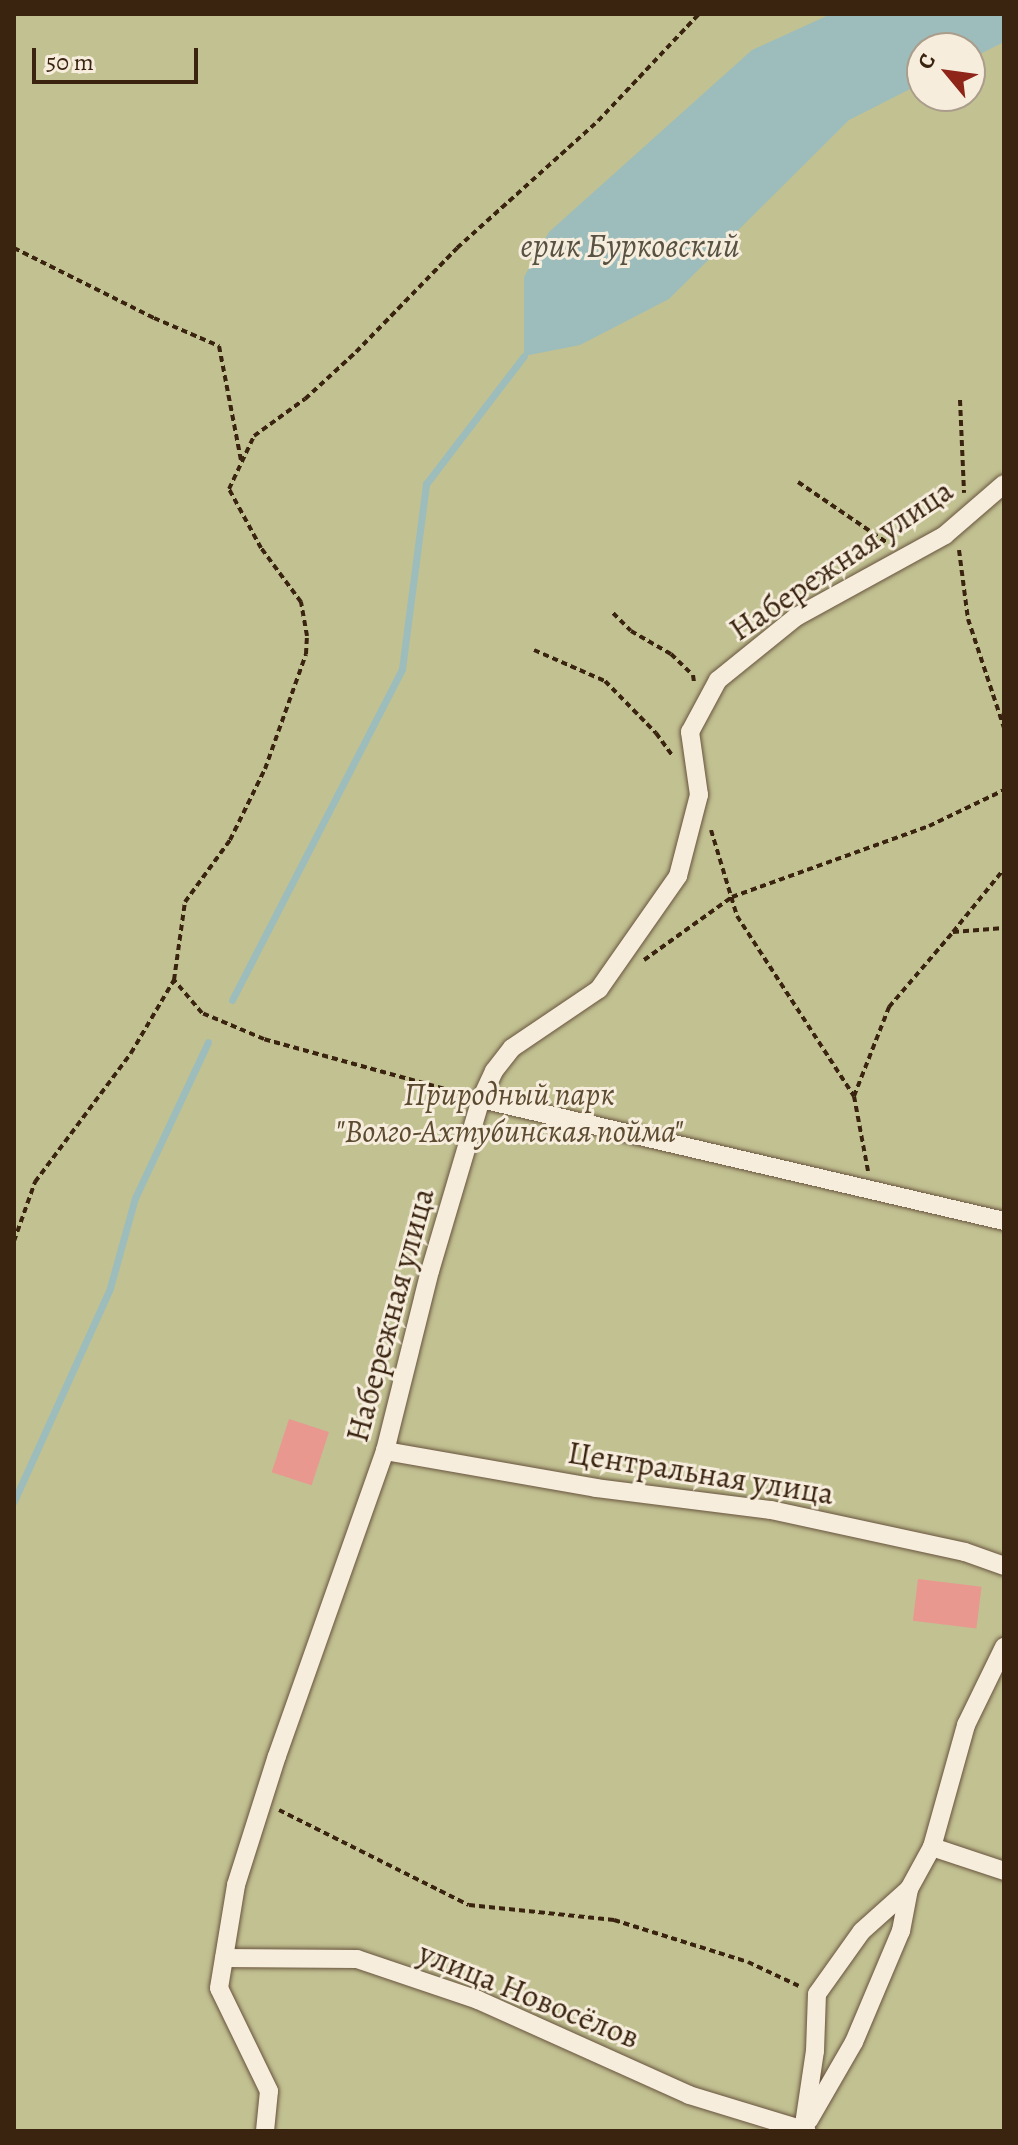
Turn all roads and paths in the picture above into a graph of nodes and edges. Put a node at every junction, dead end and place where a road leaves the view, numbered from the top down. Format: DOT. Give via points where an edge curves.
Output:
graph roads {
  1 [pos="699,14"];
  2 [pos="14,248"];
  3 [pos="960,400"];
  4 [pos="242,462"];
  5 [pos="798,482"];
  6 [pos="1004,484"];
  7 [pos="965,515"];
  8 [pos="904,555"];
  9 [pos="613,613"];
  10 [pos="534,650"];
  11 [pos="698,716"];
  12 [pos="1004,728"];
  13 [pos="673,758"];
  14 [pos="1004,790"];
  15 [pos="699,795"];
  16 [pos="1004,869"];
  17 [pos="732,897"];
  18 [pos="1004,928"];
  19 [pos="953,932"];
  20 [pos="635,966"];
  21 [pos="174,980"];
  22 [pos="854,1096"];
  23 [pos="481,1099"];
  24 [pos="871,1188"];
  25 [pos="1004,1221"];
  26 [pos="14,1241"];
  27 [pos="385,1451"];
  28 [pos="1004,1566"];
  29 [pos="1004,1647"];
  30 [pos="263,1801"];
  31 [pos="932,1847"];
  32 [pos="1004,1871"];
  33 [pos="909,1889"];
  34 [pos="224,1958"];
  35 [pos="817,1994"];
  36 [pos="265,2131"];
  37 [pos="804,2131"];
  1 -- 4 [label="path" via="598,121 457,248 356,352 254,436"];
  2 -- 4 [label="path" via="219,346"];
  3 -- 7 [label="path"];
  4 -- 21 [label="path" via="229,489 261,548 301,602 306,654 265,769 230,840 185,902"];
  5 -- 8 [label="path"];
  6 -- 7 [label="street, Набережная улица"];
  7 -- 8 [label="street, Набережная улица" via="945,535"];
  7 -- 12 [label="path" via="959,550 968,619"];
  8 -- 11 [label="street, Набережная улица" via="796,617 718,680"];
  9 -- 11 [label="path" via="693,675"];
  10 -- 13 [label="path" via="605,681"];
  11 -- 15 [label="street, Набережная улица" via="690,732"];
  14 -- 17 [label="path" via="929,826"];
  15 -- 17 [label="path"];
  15 -- 23 [label="street, Набережная улица" via="678,876 599,989 512,1048"];
  16 -- 19 [label="path"];
  17 -- 20 [label="path"];
  17 -- 22 [label="path" via="737,916"];
  18 -- 19 [label="path"];
  19 -- 22 [label="path" via="889,1007"];
  21 -- 23 [label="path" via="202,1013 264,1039"];
  21 -- 26 [label="path" via="131,1053 35,1182"];
  22 -- 24 [label="path"];
  23 -- 24 [label="street"];
  23 -- 27 [label="street, Набережная улица"];
  24 -- 25 [label="street"];
  27 -- 28 [label="street, Центральная улица" via="596,1488 771,1510 965,1552"];
  27 -- 30 [label="street, Набережная улица"];
  29 -- 31 [label="street" via="966,1725"];
  30 -- 34 [label="street, Набережная улица" via="236,1885"];
  30 -- 35 [label="path" via="469,1905 614,1920 748,1962"];
  31 -- 32 [label="street"];
  31 -- 33 [label="street"];
  33 -- 35 [label="street" via="862,1931"];
  33 -- 37 [label="street" via="901,1931 854,2042"];
  34 -- 36 [label="street, Набережная улица" via="219,1988 269,2091"];
  34 -- 37 [label="street, улица Новосёлов" via="357,1959 478,2000 689,2095"];
  35 -- 37 [label="street"];
}
